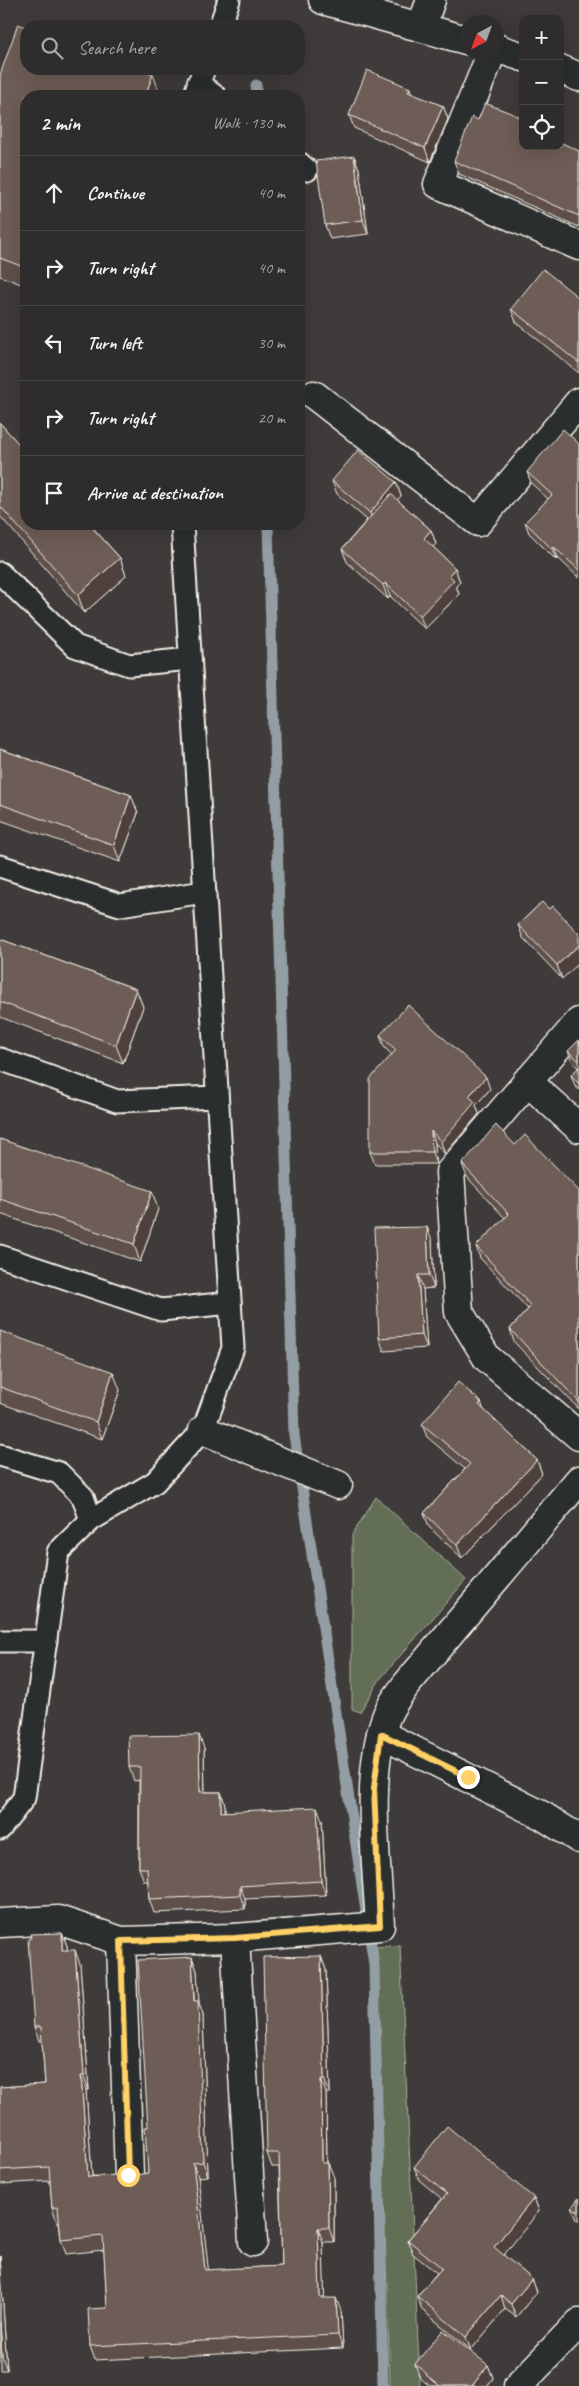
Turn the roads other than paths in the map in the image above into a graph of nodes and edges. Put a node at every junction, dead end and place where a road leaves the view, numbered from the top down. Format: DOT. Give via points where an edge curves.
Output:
graph roads {
  1 [pos="230,0"];
  2 [pos="323,0"];
  3 [pos="431,0"];
  4 [pos="222,20"];
  5 [pos="421,27"];
  6 [pos="459,38"];
  7 [pos="504,51"];
  8 [pos="519,56"];
  9 [pos="489,60"];
  10 [pos="564,71"];
  11 [pos="579,77"];
  12 [pos="579,246"];
  13 [pos="314,395"];
  14 [pos="579,402"];
  15 [pos="182,530"];
  16 [pos="0,572"];
  17 [pos="190,659"];
  18 [pos="0,866"];
  19 [pos="204,892"];
  20 [pos="579,1022"];
  21 [pos="0,1059"];
  22 [pos="527,1081"];
  23 [pos="217,1097"];
  24 [pos="579,1128"];
  25 [pos="0,1256"];
  26 [pos="230,1303"];
  27 [pos="203,1430"];
  28 [pos="579,1436"];
  29 [pos="0,1455"];
  30 [pos="579,1480"];
  31 [pos="338,1485"];
  32 [pos="91,1520"];
  33 [pos="0,1641"];
  34 [pos="46,1642"];
  35 [pos="381,1734"];
  36 [pos="0,1829"];
  37 [pos="579,1839"];
  38 [pos="0,1923"];
  39 [pos="235,1938"];
  40 [pos="121,1941"];
  41 [pos="128,2175"];
  42 [pos="253,2242"];
  43 [pos="579,2323"];
  44 [pos="518,2386"];
  1 -- 4 [label="lane"];
  2 -- 5 [label="street"];
  3 -- 5 [label="street"];
  5 -- 6 [label="street"];
  7 -- 8 [label="street"];
  9 -- 12 [label="street" via="438,184"];
  10 -- 11 [label="street"];
  13 -- 14 [label="street" via="478,522"];
  15 -- 17 [label="lane"];
  16 -- 17 [label="lane" via="74,646 129,665"];
  17 -- 19 [label="lane"];
  18 -- 19 [label="lane" via="120,905"];
  19 -- 23 [label="lane"];
  20 -- 22 [label="street"];
  21 -- 23 [label="lane" via="117,1101"];
  22 -- 24 [label="street"];
  22 -- 28 [label="street" via="450,1172 459,1312 487,1358"];
  23 -- 26 [label="lane"];
  25 -- 26 [label="lane" via="161,1310"];
  26 -- 27 [label="lane" via="232,1348"];
  27 -- 31 [label="street"];
  27 -- 32 [label="lane" via="155,1482"];
  29 -- 32 [label="lane" via="58,1474 83,1497"];
  30 -- 35 [label="street" via="406,1685 391,1706"];
  32 -- 34 [label="lane" via="58,1552"];
  33 -- 34 [label="lane"];
  34 -- 36 [label="lane" via="24,1798"];
  35 -- 37 [label="street" via="543,1816"];
  35 -- 39 [label="street" via="374,1788 380,1926"];
  38 -- 40 [label="street" via="58,1920"];
  39 -- 40 [label="street"];
  39 -- 42 [label="street"];
  40 -- 41 [label="street"];
  43 -- 44 [label="street"];
}
